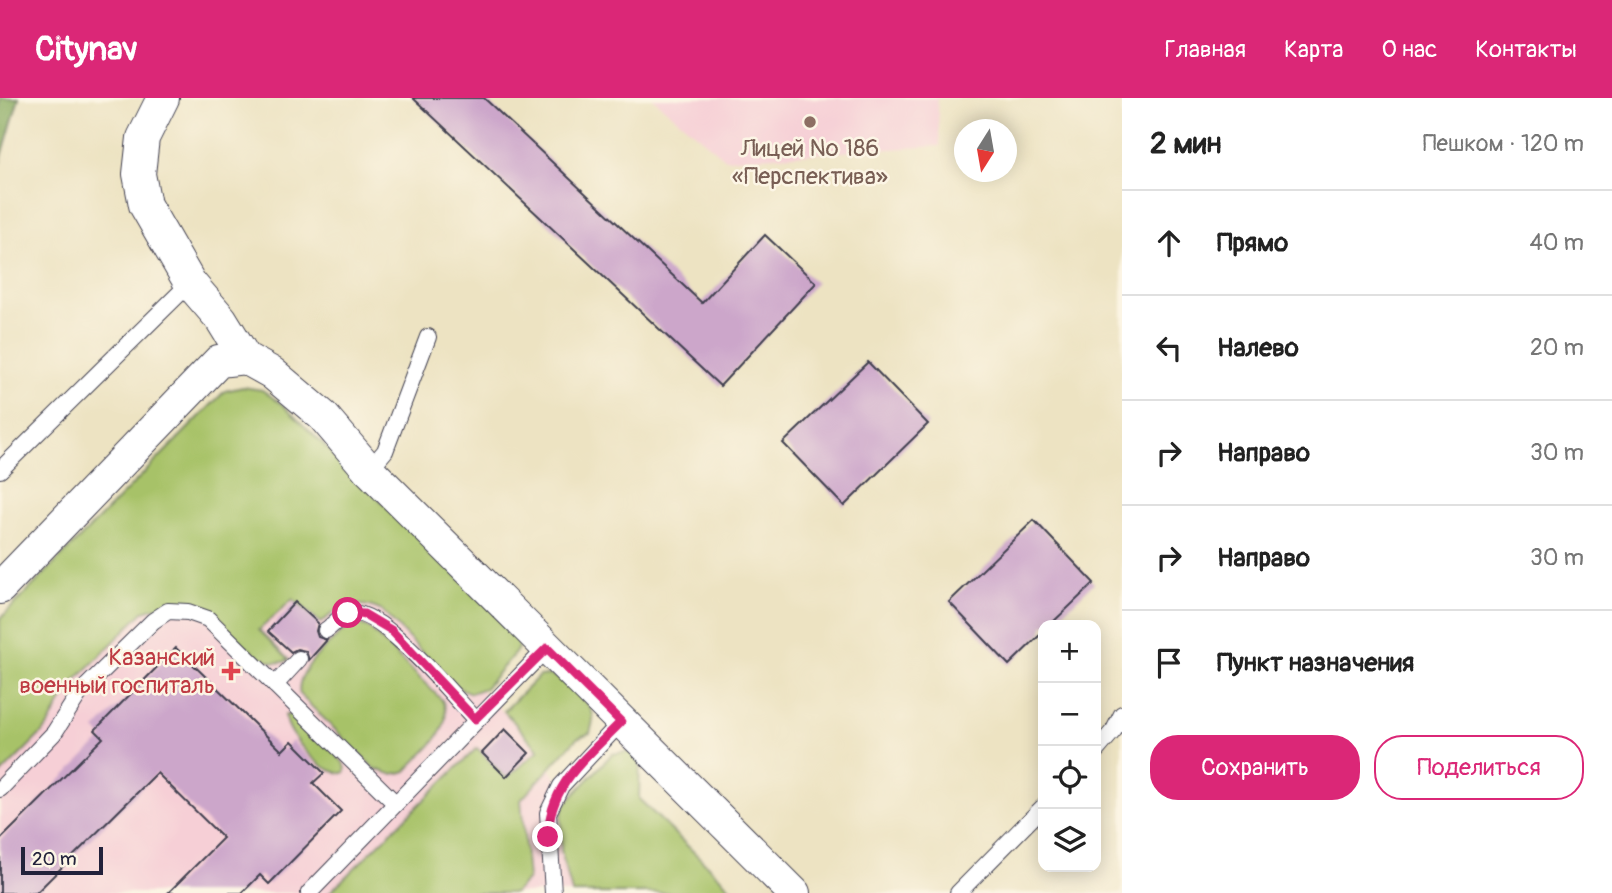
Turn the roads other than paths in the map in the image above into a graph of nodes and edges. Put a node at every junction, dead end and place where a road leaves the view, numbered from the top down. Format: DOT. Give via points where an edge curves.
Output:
graph roads {
  1 [pos="163,98"];
  2 [pos="190,283"];
  3 [pos="428,337"];
  4 [pos="245,358"];
  5 [pos="0,470"];
  6 [pos="369,470"];
  7 [pos="0,587"];
  8 [pos="326,631"];
  9 [pos="547,648"];
  10 [pos="299,659"];
  11 [pos="275,685"];
  12 [pos="1122,714"];
  13 [pos="475,719"];
  14 [pos="621,722"];
  15 [pos="1100,746"];
  16 [pos="0,789"];
  17 [pos="394,803"];
  18 [pos="1041,809"];
  19 [pos="309,893"];
  20 [pos="553,893"];
  21 [pos="794,893"];
  22 [pos="958,893"];
  1 -- 2 [label="street" via="143,138 139,174 145,205"];
  2 -- 4 [label="street" via="221,319"];
  2 -- 5 [label="lane"];
  3 -- 6 [label="lane" via="384,451"];
  4 -- 6 [label="street" via="272,373 323,416"];
  4 -- 7 [label="street" via="219,361"];
  6 -- 9 [label="street"];
  8 -- 13 [label="lane" via="348,613 374,618 391,630"];
  9 -- 13 [label="lane"];
  9 -- 14 [label="street"];
  10 -- 11 [label="lane"];
  11 -- 16 [label="lane" via="208,619 168,611 79,694 54,733"];
  11 -- 17 [label="lane"];
  12 -- 15 [label="lane"];
  13 -- 17 [label="lane"];
  14 -- 20 [label="lane" via="561,786 548,813"];
  14 -- 21 [label="street"];
  17 -- 19 [label="lane"];
  18 -- 22 [label="lane"];
}
